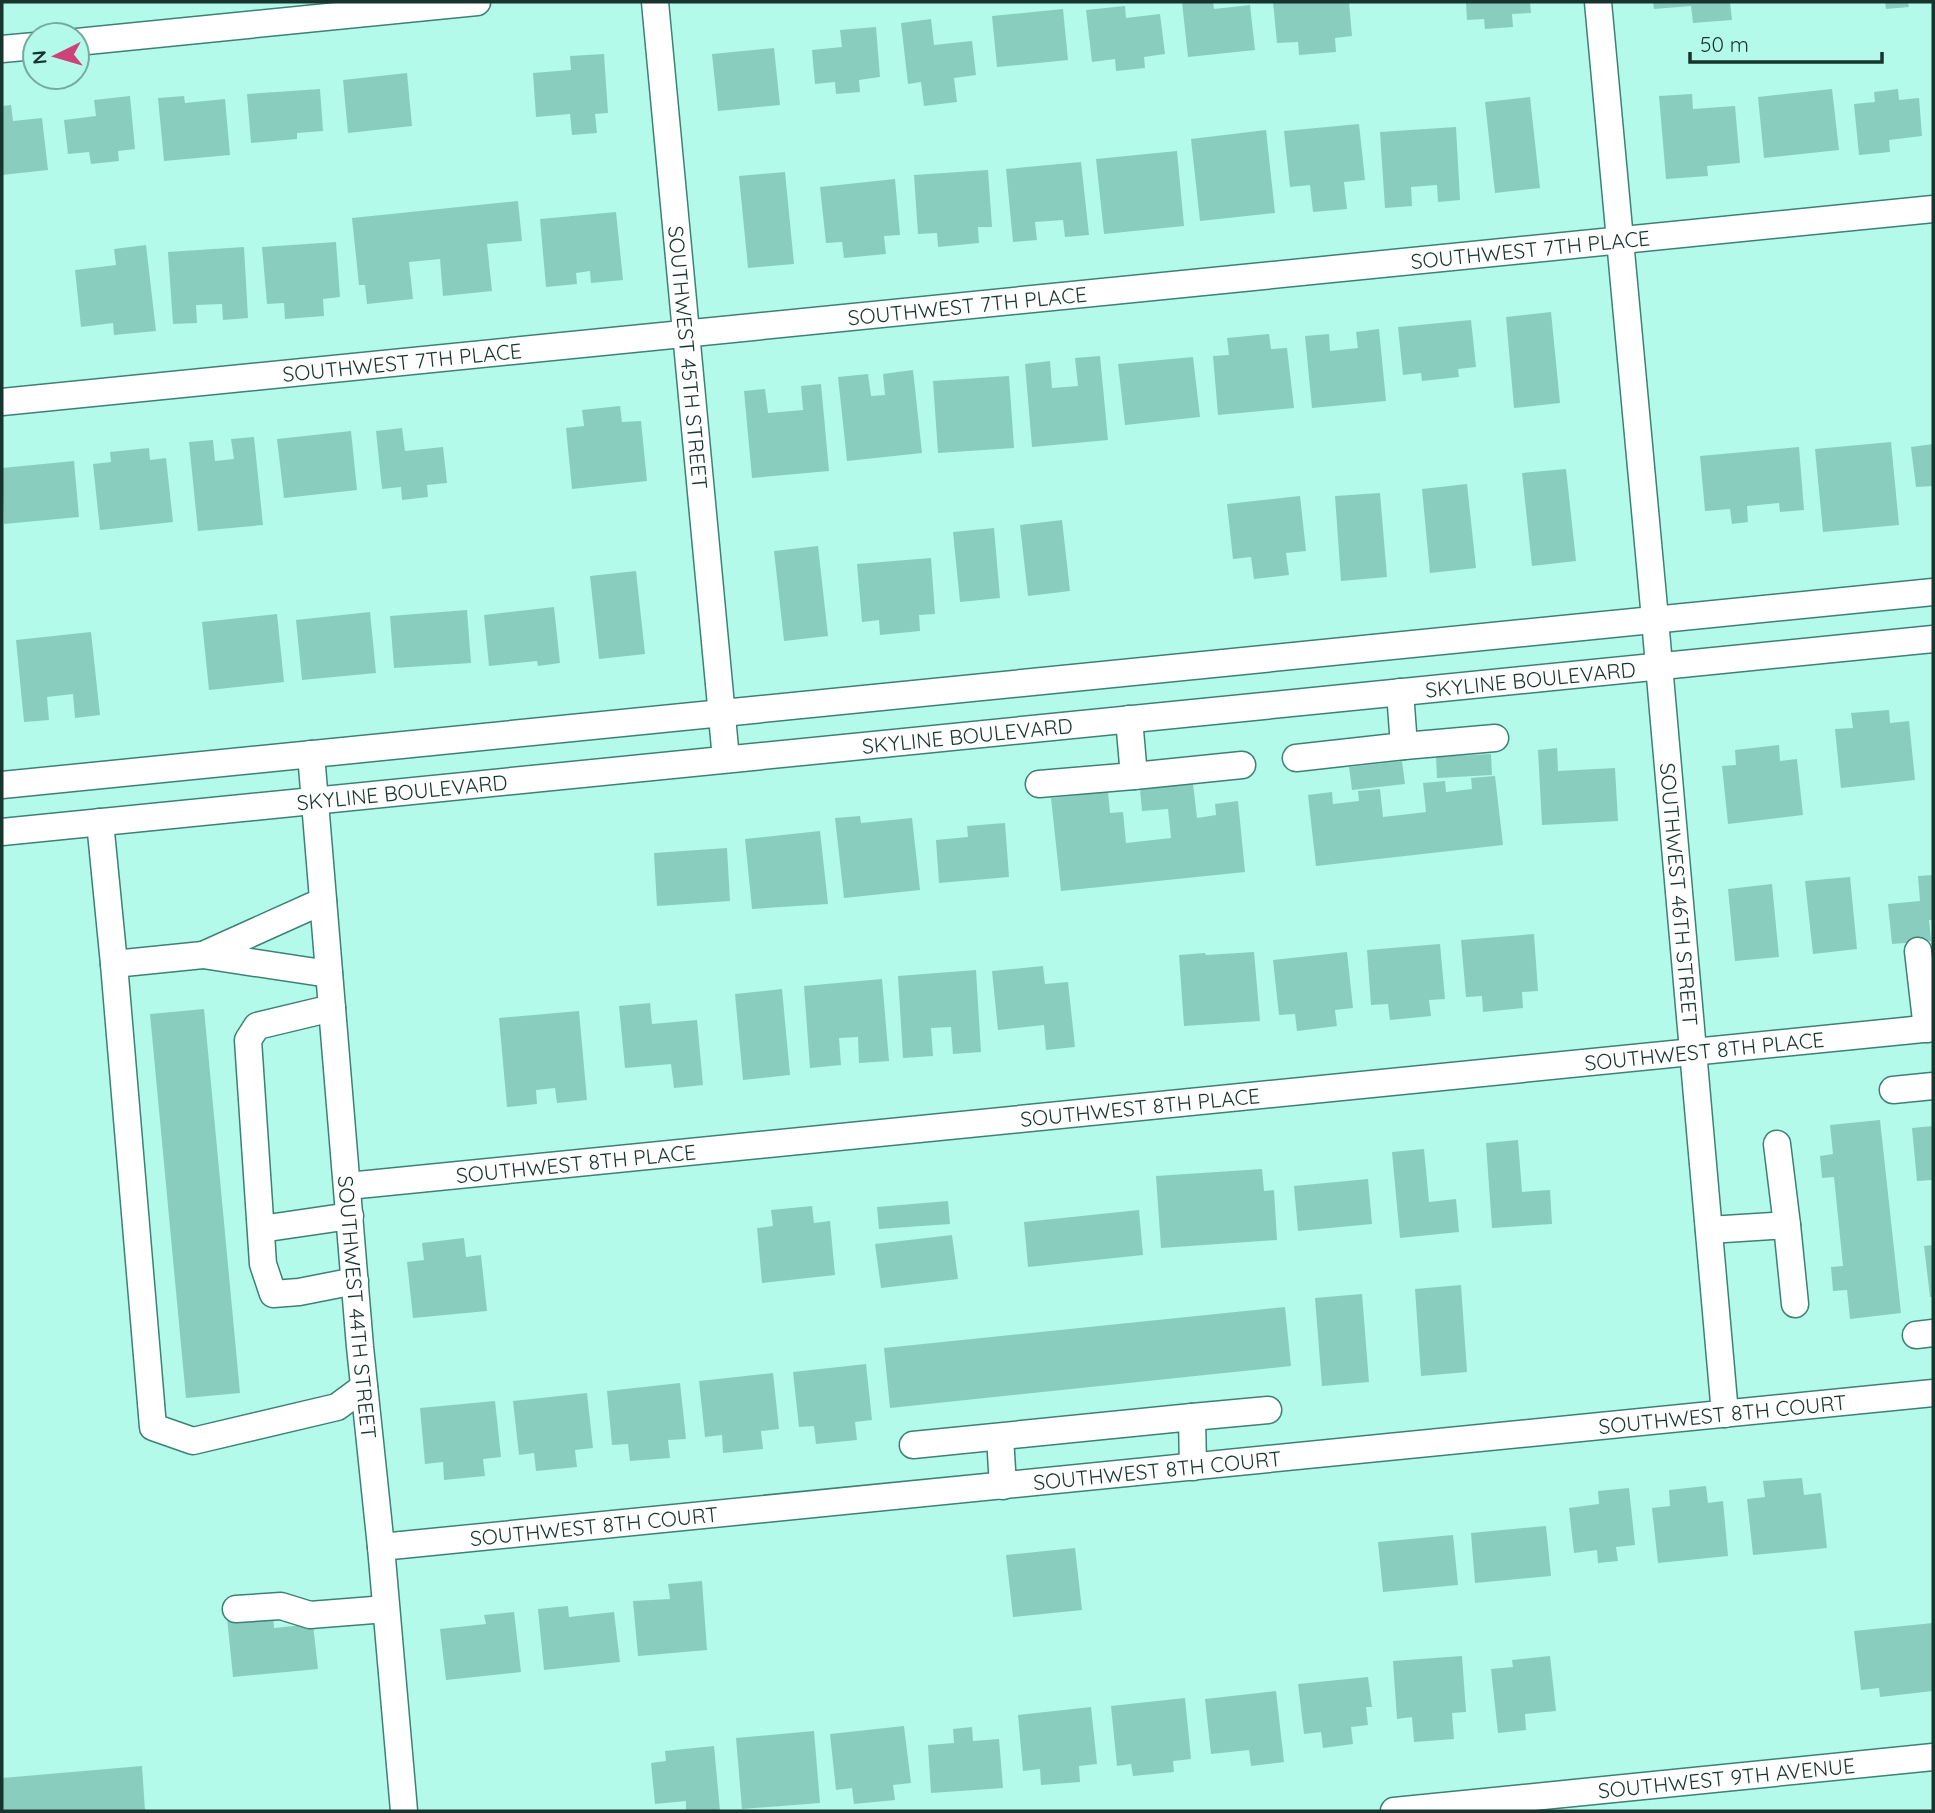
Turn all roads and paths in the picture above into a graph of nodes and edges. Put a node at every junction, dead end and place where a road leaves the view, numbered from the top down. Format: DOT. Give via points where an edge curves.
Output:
graph roads {
  1 [pos="477,2"];
  2 [pos="655,2"];
  3 [pos="1598,2"];
  4 [pos="91,41"];
  5 [pos="21,47"];
  6 [pos="2,49"];
  7 [pos="1933,209"];
  8 [pos="1619,240"];
  9 [pos="686,334"];
  10 [pos="2,402"];
  11 [pos="1933,592"];
  12 [pos="1655,621"];
  13 [pos="1933,639"];
  14 [pos="1659,666"];
  15 [pos="1401,692"];
  16 [pos="723,713"];
  17 [pos="1129,719"];
  18 [pos="1495,738"];
  19 [pos="1404,746"];
  20 [pos="311,754"];
  21 [pos="1296,758"];
  22 [pos="726,759"];
  23 [pos="1242,765"];
  24 [pos="1134,776"];
  25 [pos="1039,783"];
  26 [pos="2,785"];
  27 [pos="314,800"];
  28 [pos="100,822"];
  29 [pos="2,832"];
  30 [pos="323,901"];
  31 [pos="1919,951"];
  32 [pos="203,956"];
  33 [pos="114,964"];
  34 [pos="330,974"];
  35 [pos="332,1008"];
  36 [pos="1930,1028"];
  37 [pos="1693,1051"];
  38 [pos="1933,1086"];
  39 [pos="1893,1090"];
  40 [pos="1777,1144"];
  41 [pos="348,1186"];
  42 [pos="350,1216"];
  43 [pos="1787,1224"];
  44 [pos="261,1229"];
  45 [pos="1709,1230"];
  46 [pos="355,1281"];
  47 [pos="1795,1304"];
  48 [pos="364,1387"];
  49 [pos="1933,1393"];
  50 [pos="1268,1410"];
  51 [pos="1725,1414"];
  52 [pos="1192,1417"];
  53 [pos="1000,1437"];
  54 [pos="913,1445"];
  55 [pos="1193,1467"];
  56 [pos="1003,1486"];
  57 [pos="381,1547"];
  58 [pos="236,1609"];
  59 [pos="386,1609"];
  60 [pos="1933,1758"];
  61 [pos="404,1811"];
  62 [pos="1394,1811"];
  1 -- 4 [label="street"];
  2 -- 9 [label="street, SOUTHWEST 45TH STREET"];
  3 -- 8 [label="street"];
  5 -- 6 [label="street"];
  7 -- 8 [label="street, SOUTHWEST 7TH PLACE"];
  8 -- 9 [label="street, SOUTHWEST 7TH PLACE"];
  8 -- 12 [label="street"];
  9 -- 10 [label="street, SOUTHWEST 7TH PLACE"];
  9 -- 16 [label="street, SOUTHWEST 45TH STREET"];
  11 -- 12 [label="street"];
  12 -- 14 [label="street, SOUTHWEST 46TH STREET"];
  12 -- 16 [label="street"];
  13 -- 14 [label="street, SKYLINE BOULEVARD"];
  14 -- 15 [label="street, SKYLINE BOULEVARD"];
  14 -- 37 [label="street, SOUTHWEST 46TH STREET"];
  15 -- 17 [label="street, SKYLINE BOULEVARD"];
  15 -- 19 [label="street"];
  16 -- 20 [label="street"];
  16 -- 22 [label="street, SOUTHWEST 45TH STREET"];
  17 -- 22 [label="street, SKYLINE BOULEVARD"];
  17 -- 24 [label="street"];
  18 -- 19 [label="street"];
  19 -- 21 [label="street"];
  20 -- 26 [label="street"];
  20 -- 27 [label="street, SOUTHWEST 44TH STREET"];
  22 -- 27 [label="street, SKYLINE BOULEVARD"];
  23 -- 24 [label="street"];
  24 -- 25 [label="street"];
  27 -- 28 [label="street, SKYLINE BOULEVARD"];
  27 -- 30 [label="street, SOUTHWEST 44TH STREET"];
  28 -- 29 [label="street, SKYLINE BOULEVARD"];
  28 -- 33 [label="street"];
  30 -- 32 [label="street"];
  30 -- 34 [label="street, SOUTHWEST 44TH STREET"];
  31 -- 36 [label="street"];
  32 -- 33 [label="street"];
  32 -- 34 [label="street"];
  33 -- 48 [label="street" via="153,1427 192,1441 337,1407"];
  34 -- 35 [label="street, SOUTHWEST 44TH STREET"];
  35 -- 41 [label="street, SOUTHWEST 44TH STREET"];
  35 -- 44 [label="street" via="257,1026 248,1040"];
  36 -- 37 [label="street, SOUTHWEST 8TH PLACE"];
  37 -- 41 [label="street, SOUTHWEST 8TH PLACE"];
  37 -- 45 [label="street, SOUTHWEST 46TH STREET"];
  38 -- 39 [label="street"];
  40 -- 43 [label="street"];
  41 -- 42 [label="street, SOUTHWEST 44TH STREET"];
  42 -- 44 [label="street"];
  42 -- 46 [label="street, SOUTHWEST 44TH STREET"];
  43 -- 45 [label="street"];
  43 -- 47 [label="street"];
  44 -- 46 [label="street" via="263,1264 273,1294"];
  45 -- 51 [label="street, SOUTHWEST 46TH STREET"];
  46 -- 48 [label="street, SOUTHWEST 44TH STREET"];
  48 -- 57 [label="street, SOUTHWEST 44TH STREET"];
  49 -- 51 [label="street, SOUTHWEST 8TH COURT"];
  50 -- 52 [label="street"];
  51 -- 55 [label="street, SOUTHWEST 8TH COURT"];
  52 -- 53 [label="street"];
  52 -- 55 [label="street"];
  53 -- 54 [label="street"];
  53 -- 56 [label="street"];
  55 -- 56 [label="street, SOUTHWEST 8TH COURT"];
  56 -- 57 [label="street, SOUTHWEST 8TH COURT"];
  57 -- 59 [label="street, SOUTHWEST 44TH STREET"];
  58 -- 59 [label="street" via="281,1606 310,1615"];
  59 -- 61 [label="street, SOUTHWEST 44TH STREET"];
  60 -- 62 [label="street, SOUTHWEST 9TH AVENUE"];
}
